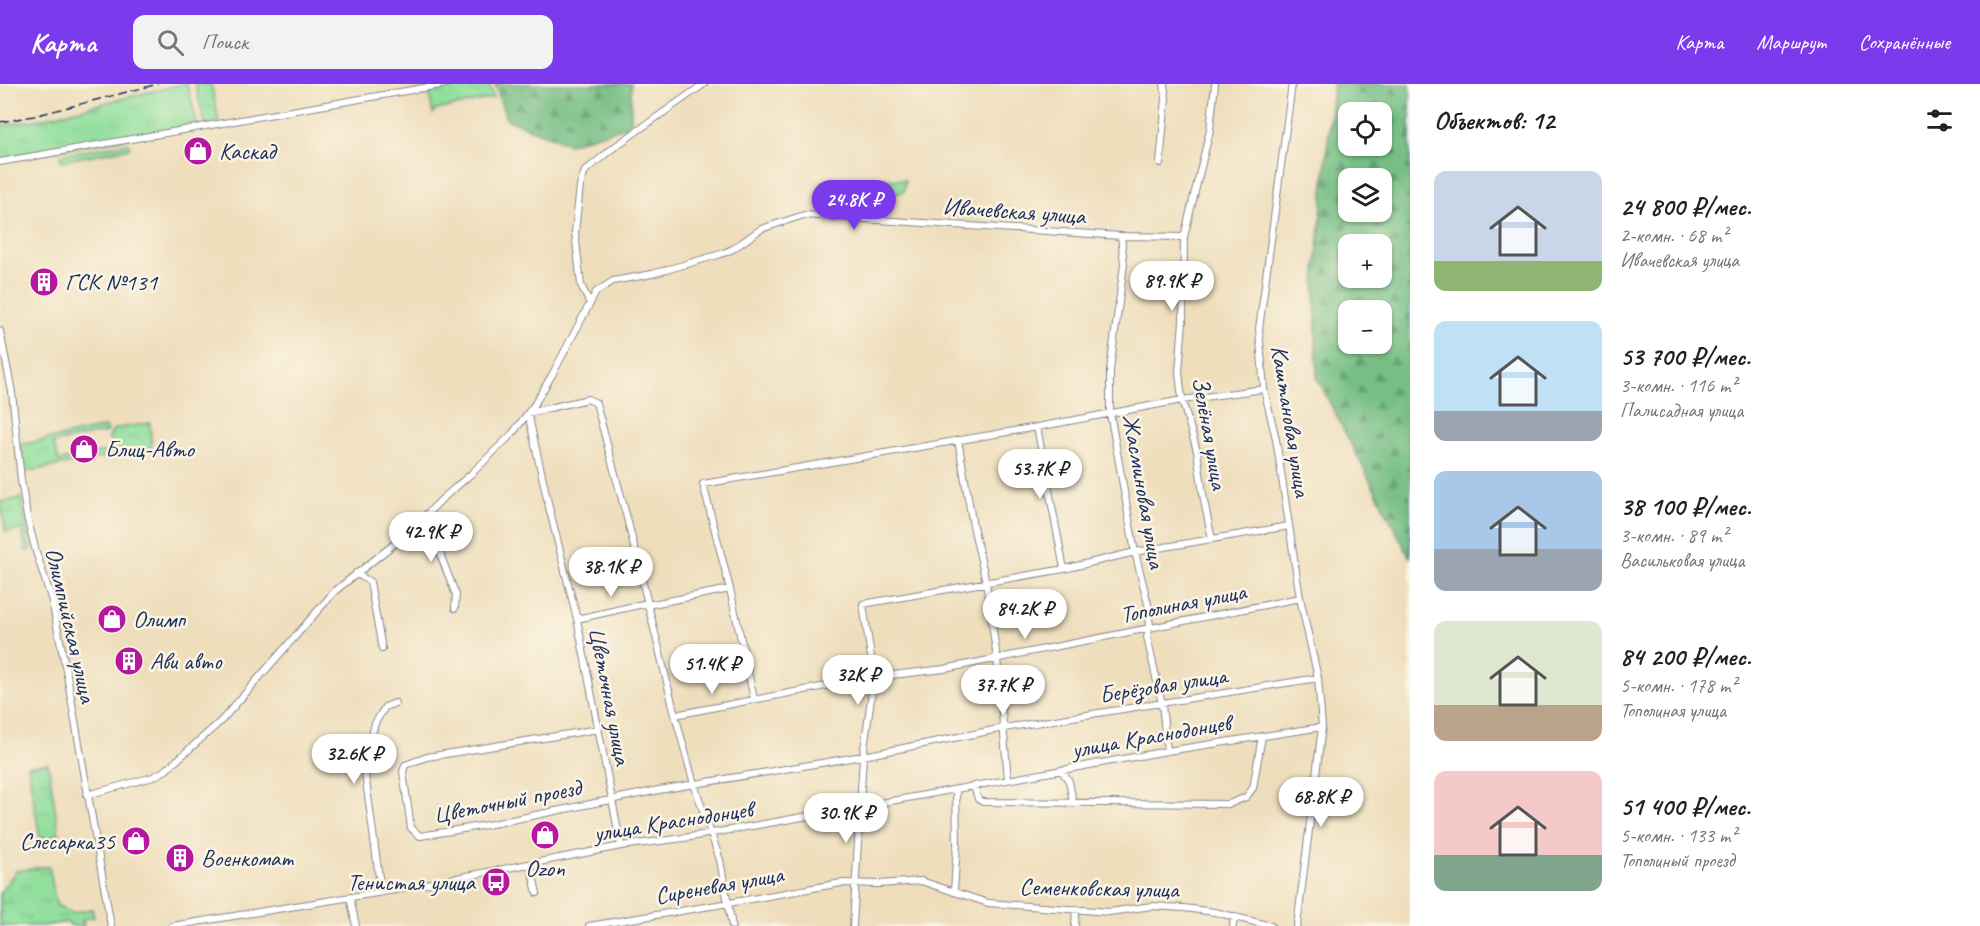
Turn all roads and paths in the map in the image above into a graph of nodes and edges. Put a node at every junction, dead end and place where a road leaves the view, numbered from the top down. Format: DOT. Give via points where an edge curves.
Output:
graph roads {
  1 [pos="446,84"];
  2 [pos="704,84"];
  3 [pos="1164,84"];
  4 [pos="1215,84"];
  5 [pos="1292,84"];
  6 [pos="0,162"];
  7 [pos="1160,163"];
  8 [pos="1121,236"];
  9 [pos="1184,237"];
  10 [pos="590,304"];
  11 [pos="0,331"];
  12 [pos="1264,388"];
  13 [pos="1182,400"];
  14 [pos="528,413"];
  15 [pos="1110,413"];
  16 [pos="1037,427"];
  17 [pos="958,440"];
  18 [pos="429,514"];
  19 [pos="1289,526"];
  20 [pos="1212,539"];
  21 [pos="1135,552"];
  22 [pos="1064,570"];
  23 [pos="356,573"];
  24 [pos="986,582"];
  25 [pos="730,590"];
  26 [pos="1300,598"];
  27 [pos="647,605"];
  28 [pos="455,608"];
  29 [pos="577,619"];
  30 [pos="1150,628"];
  31 [pos="382,649"];
  32 [pos="997,658"];
  33 [pos="874,677"];
  34 [pos="1318,678"];
  35 [pos="754,699"];
  36 [pos="395,703"];
  37 [pos="1162,704"];
  38 [pos="675,715"];
  39 [pos="1322,727"];
  40 [pos="1004,728"];
  41 [pos="599,729"];
  42 [pos="1262,736"];
  43 [pos="1167,751"];
  44 [pos="863,756"];
  45 [pos="1060,770"];
  46 [pos="1008,779"];
  47 [pos="694,784"];
  48 [pos="974,786"];
  49 [pos="956,789"];
  50 [pos="87,795"];
  51 [pos="613,799"];
  52 [pos="1073,802"];
  53 [pos="860,807"];
  54 [pos="711,832"];
  55 [pos="621,846"];
  56 [pos="530,864"];
  57 [pos="856,882"];
  58 [pos="381,892"];
  59 [pos="954,892"];
  60 [pos="537,893"];
  61 [pos="350,897"];
  62 [pos="729,903"];
  63 [pos="1076,909"];
  64 [pos="1234,916"];
  65 [pos="634,918"];
  66 [pos="111,926"];
  67 [pos="172,926"];
  68 [pos="356,926"];
  69 [pos="589,926"];
  70 [pos="635,926"];
  71 [pos="732,926"];
  72 [pos="853,926"];
  73 [pos="1075,926"];
  74 [pos="1233,926"];
  75 [pos="1271,926"];
  76 [pos="1297,926"];
  1 -- 6 [label="street"];
  2 -- 10 [label="street" via="585,171 575,232 581,285"];
  3 -- 7 [label="street"];
  4 -- 9 [label="street, Зелёная улица" via="1210,130"];
  5 -- 12 [label="street, Каштановая улица" via="1259,329"];
  8 -- 9 [label="street, Ивачевская улица"];
  8 -- 10 [label="street, Ивачевская улица" via="804,215 761,229 720,254 613,281 596,292"];
  8 -- 15 [label="street, Жасминовая улица" via="1124,264 1110,370"];
  9 -- 13 [label="street, Зелёная улица" via="1184,321 1179,372"];
  10 -- 14 [label="street"];
  11 -- 50 [label="street, Олимпийская улица" via="12,392 27,517 52,601"];
  12 -- 13 [label="street"];
  12 -- 19 [label="street, Каштановая улица"];
  13 -- 15 [label="street"];
  13 -- 20 [label="street, Зелёная улица" via="1197,451"];
  14 -- 18 [label="street" via="512,434"];
  14 -- 27 [label="street" via="588,399 596,403"];
  14 -- 29 [label="street, Цветочная улица"];
  15 -- 16 [label="street"];
  15 -- 21 [label="street, Жасминовая улица"];
  16 -- 17 [label="street"];
  16 -- 22 [label="street"];
  17 -- 24 [label="street"];
  17 -- 25 [label="street" via="703,484"];
  18 -- 23 [label="street"];
  18 -- 28 [label="street" via="456,595"];
  19 -- 20 [label="street"];
  19 -- 26 [label="street, Каштановая улица"];
  20 -- 21 [label="street"];
  21 -- 22 [label="street"];
  21 -- 30 [label="street, Жасминовая улица"];
  22 -- 24 [label="street"];
  23 -- 31 [label="street" via="370,582"];
  23 -- 50 [label="street" via="335,591 221,721 178,761 153,777"];
  24 -- 32 [label="street"];
  24 -- 33 [label="street" via="863,604"];
  25 -- 27 [label="street"];
  25 -- 35 [label="street"];
  26 -- 30 [label="street, Тополиная улица"];
  26 -- 34 [label="street, Каштановая улица"];
  27 -- 29 [label="street"];
  27 -- 38 [label="street"];
  29 -- 41 [label="street, Цветочная улица"];
  30 -- 32 [label="street, Тополиная улица"];
  30 -- 37 [label="street, Жасминовая улица" via="1147,637"];
  32 -- 33 [label="street, Тополиная улица"];
  32 -- 40 [label="street"];
  33 -- 35 [label="street, Тополиная улица"];
  33 -- 44 [label="street"];
  34 -- 37 [label="street, Берёзовая улица"];
  34 -- 39 [label="street, Каштановая улица"];
  35 -- 38 [label="street, Тополиная улица"];
  36 -- 58 [label="street" via="385,707 375,723 363,766"];
  37 -- 40 [label="street, Берёзовая улица"];
  37 -- 43 [label="street, Жасминовая улица"];
  38 -- 47 [label="street"];
  39 -- 42 [label="street, улица Краснодонцев"];
  39 -- 76 [label="street, Каштановая улица"];
  40 -- 44 [label="street, Берёзовая улица"];
  40 -- 46 [label="street"];
  41 -- 51 [label="street, Цветочная улица"];
  41 -- 51 [label="street, Цветочный проезд" via="427,757 405,765 411,828 420,836"];
  42 -- 43 [label="street, улица Краснодонцев"];
  42 -- 52 [label="street" via="1253,788 1246,797 1228,804"];
  43 -- 45 [label="street, улица Краснодонцев"];
  44 -- 47 [label="street, Берёзовая улица"];
  44 -- 53 [label="street"];
  45 -- 46 [label="street, улица Краснодонцев"];
  45 -- 52 [label="street" via="1069,781"];
  46 -- 48 [label="street, улица Краснодонцев"];
  47 -- 51 [label="street, Цветочный проезд"];
  47 -- 54 [label="street"];
  48 -- 49 [label="street, улица Краснодонцев"];
  48 -- 52 [label="street" via="983,802"];
  49 -- 53 [label="street, улица Краснодонцев"];
  49 -- 59 [label="street"];
  50 -- 66 [label="street, Олимпийская улица"];
  51 -- 55 [label="street, Цветочная улица"];
  53 -- 54 [label="street, улица Краснодонцев"];
  53 -- 57 [label="street"];
  54 -- 55 [label="street, улица Краснодонцев"];
  54 -- 62 [label="street"];
  55 -- 56 [label="street, улица Краснодонцев"];
  56 -- 58 [label="street, улица Краснодонцев"];
  56 -- 60 [label="street"];
  57 -- 59 [label="street, Семенковская улица" via="921,881"];
  57 -- 62 [label="street, Сиреневая улица"];
  57 -- 72 [label="street"];
  58 -- 61 [label="street, улица Краснодонцев"];
  59 -- 63 [label="street, Семенковская улица" via="988,903"];
  61 -- 67 [label="street, улица Краснодонцев"];
  61 -- 68 [label="street"];
  62 -- 65 [label="street, Сиреневая улица"];
  62 -- 71 [label="street"];
  63 -- 64 [label="street, Семенковская улица" via="1108,912 1152,906"];
  63 -- 73 [label="street"];
  64 -- 74 [label="street"];
  64 -- 75 [label="street, Семенковская улица"];
  65 -- 69 [label="street, Сиреневая улица"];
  65 -- 70 [label="street"];
}
